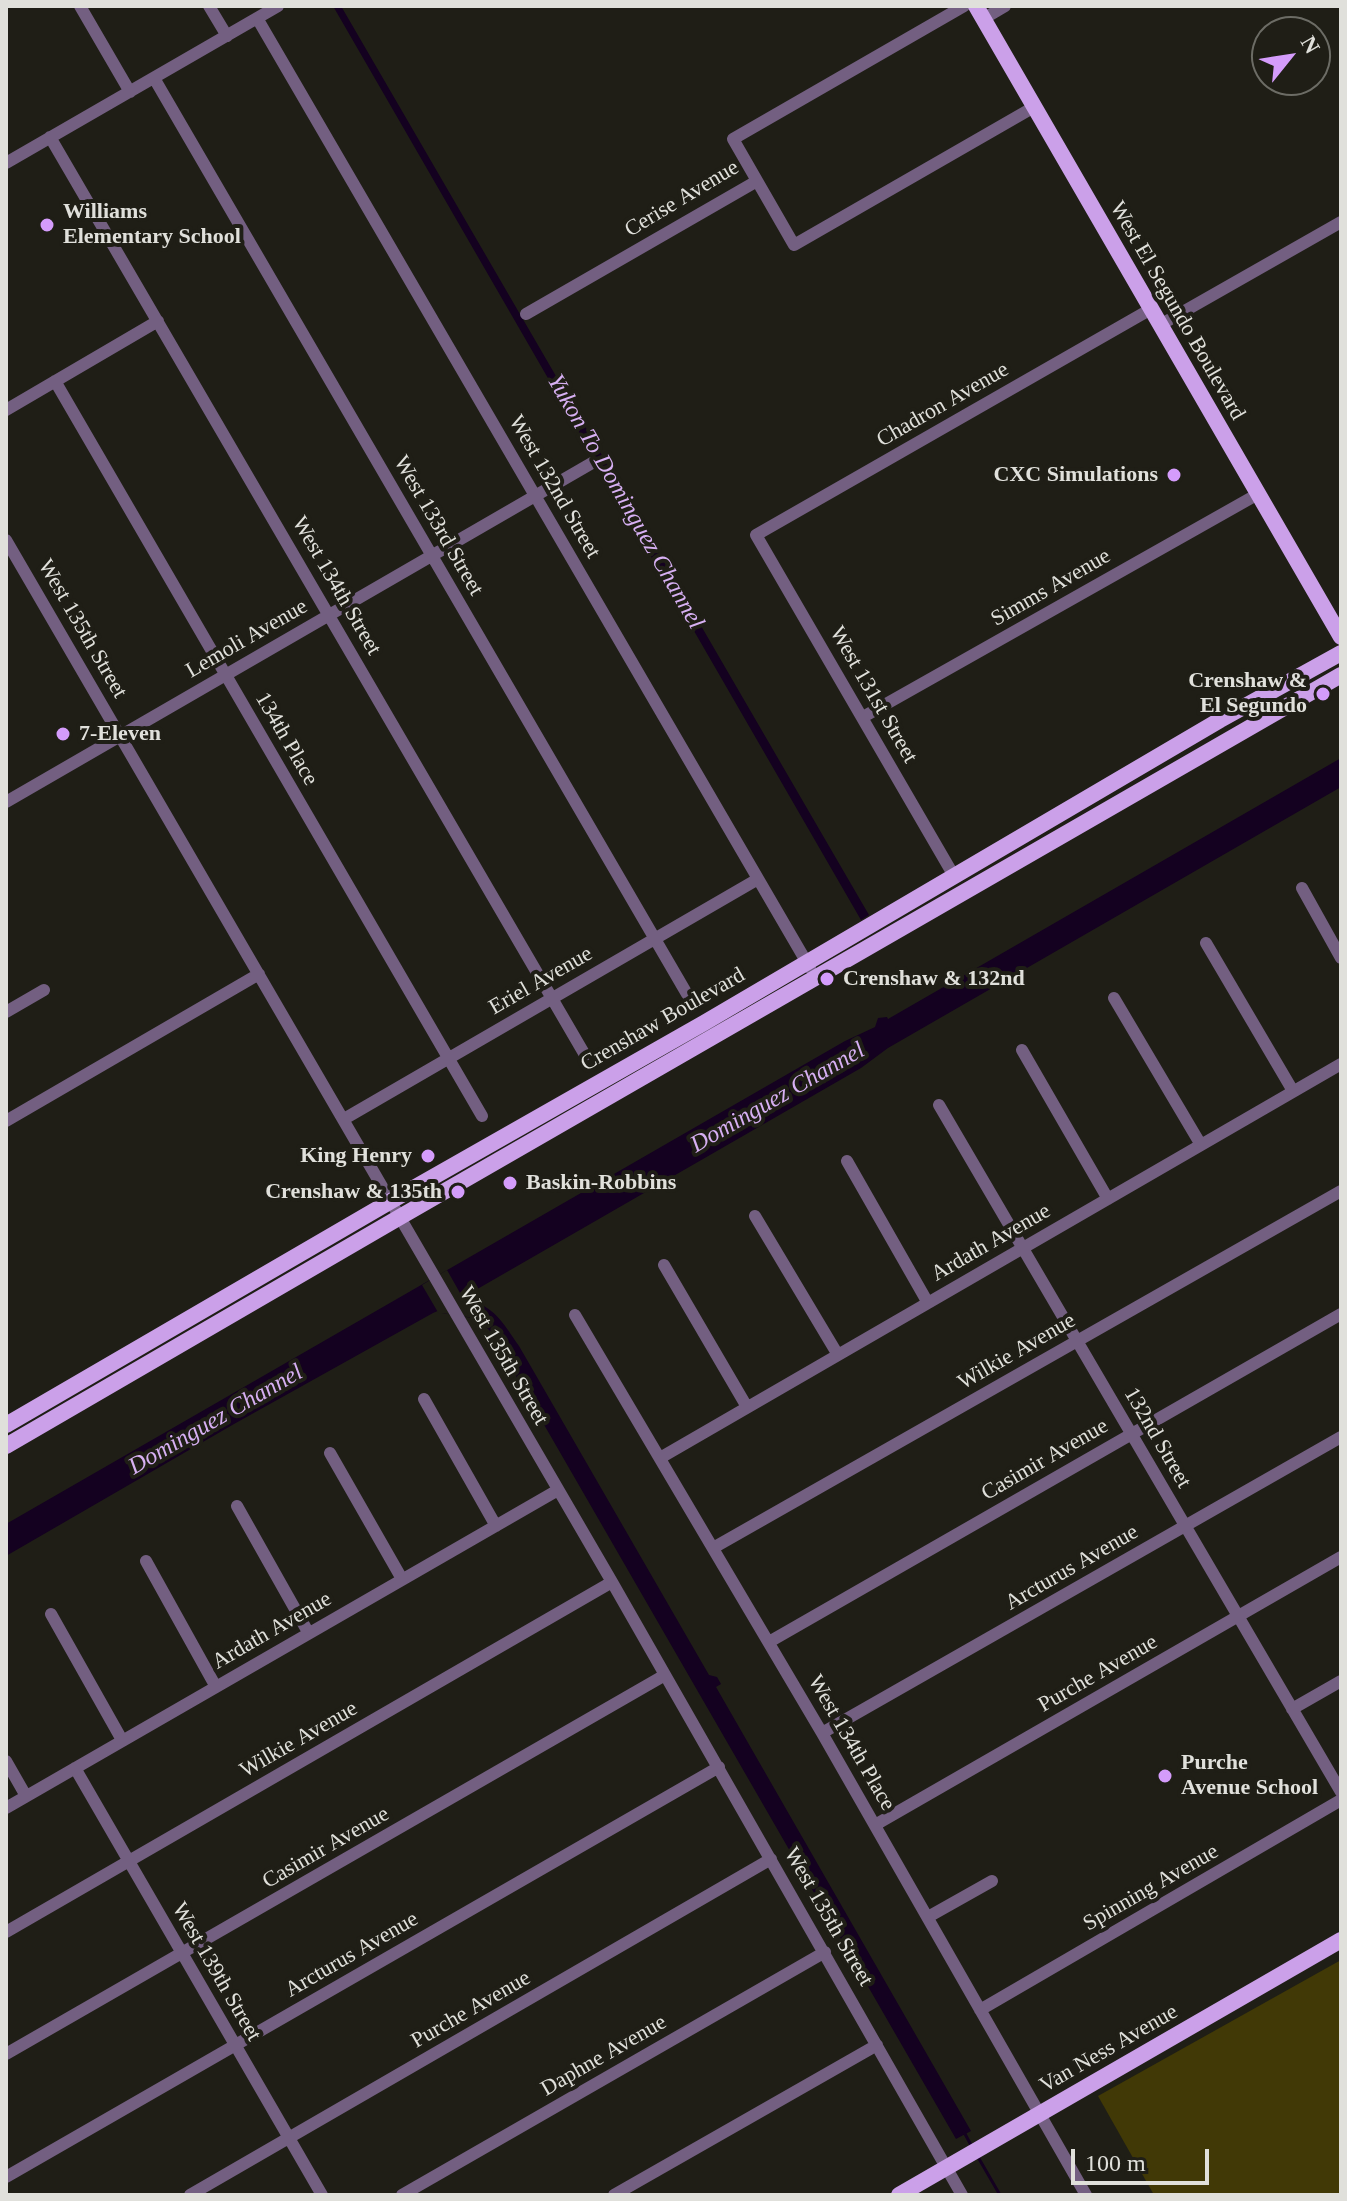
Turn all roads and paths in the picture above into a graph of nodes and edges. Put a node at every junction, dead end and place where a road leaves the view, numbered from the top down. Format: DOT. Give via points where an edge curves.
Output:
graph roads {
  1 [pos="80,6"];
  2 [pos="209,6"];
  3 [pos="278,6"];
  4 [pos="964,6"];
  5 [pos="1005,6"];
  6 [pos="980,12"];
  7 [pos="257,18"];
  8 [pos="227,36"];
  9 [pos="154,78"];
  10 [pos="130,92"];
  11 [pos="1034,107"];
  12 [pos="50,137"];
  13 [pos="6,163"];
  14 [pos="757,181"];
  15 [pos="1341,222"];
  16 [pos="1151,309"];
  17 [pos="526,314"];
  18 [pos="158,321"];
  19 [pos="1160,325"];
  20 [pos="55,381"];
  21 [pos="6,410"];
  22 [pos="592,463"];
  23 [pos="1258,494"];
  24 [pos="536,495"];
  25 [pos="756,535"];
  26 [pos="6,540"];
  27 [pos="432,555"];
  28 [pos="329,614"];
  29 [pos="1341,637"];
  30 [pos="1341,653"];
  31 [pos="1341,675"];
  32 [pos="226,676"];
  33 [pos="863,717"];
  34 [pos="121,736"];
  35 [pos="6,802"];
  36 [pos="954,876"];
  37 [pos="758,879"];
  38 [pos="1302,888"];
  39 [pos="963,892"];
  40 [pos="654,939"];
  41 [pos="1206,943"];
  42 [pos="1341,958"];
  43 [pos="807,963"];
  44 [pos="259,974"];
  45 [pos="816,978"];
  46 [pos="44,990"];
  47 [pos="687,994"];
  48 [pos="552,997"];
  49 [pos="1114,998"];
  50 [pos="6,1012"];
  51 [pos="1022,1050"];
  52 [pos="585,1055"];
  53 [pos="448,1058"];
  54 [pos="1341,1064"];
  55 [pos="1293,1091"];
  56 [pos="6,1104"];
  57 [pos="939,1105"];
  58 [pos="482,1116"];
  59 [pos="10,1119"];
  60 [pos="344,1119"];
  61 [pos="1201,1145"];
  62 [pos="847,1161"];
  63 [pos="1341,1191"];
  64 [pos="1108,1199"];
  65 [pos="391,1201"];
  66 [pos="755,1216"];
  67 [pos="400,1217"];
  68 [pos="1022,1248"];
  69 [pos="664,1265"];
  70 [pos="269,1272"];
  71 [pos="278,1288"];
  72 [pos="928,1303"];
  73 [pos="1341,1314"];
  74 [pos="575,1315"];
  75 [pos="1077,1341"];
  76 [pos="838,1355"];
  77 [pos="89,1377"];
  78 [pos="97,1393"];
  79 [pos="424,1399"];
  80 [pos="747,1407"];
  81 [pos="6,1425"];
  82 [pos="1131,1434"];
  83 [pos="1341,1437"];
  84 [pos="6,1446"];
  85 [pos="330,1453"];
  86 [pos="660,1458"];
  87 [pos="558,1490"];
  88 [pos="237,1506"];
  89 [pos="496,1526"];
  90 [pos="1186,1527"];
  91 [pos="713,1548"];
  92 [pos="1341,1557"];
  93 [pos="146,1561"];
  94 [pos="402,1579"];
  95 [pos="612,1582"];
  96 [pos="51,1614"];
  97 [pos="1238,1616"];
  98 [pos="308,1632"];
  99 [pos="769,1642"];
  100 [pos="665,1675"];
  101 [pos="1341,1681"];
  102 [pos="216,1687"];
  103 [pos="1292,1709"];
  104 [pos="822,1733"];
  105 [pos="122,1740"];
  106 [pos="6,1761"];
  107 [pos="719,1767"];
  108 [pos="75,1768"];
  109 [pos="1341,1792"];
  110 [pos="26,1796"];
  111 [pos="1341,1800"];
  112 [pos="6,1808"];
  113 [pos="875,1825"];
  114 [pos="771,1859"];
  115 [pos="130,1860"];
  116 [pos="992,1881"];
  117 [pos="928,1917"];
  118 [pos="6,1932"];
  119 [pos="1341,1940"];
  120 [pos="825,1952"];
  121 [pos="183,1954"];
  122 [pos="980,2010"];
  123 [pos="877,2045"];
  124 [pos="235,2046"];
  125 [pos="6,2054"];
  126 [pos="1039,2114"];
  127 [pos="289,2138"];
  128 [pos="947,2167"];
  129 [pos="6,2177"];
  130 [pos="190,2195"];
  131 [pos="322,2195"];
  132 [pos="402,2195"];
  133 [pos="614,2195"];
  134 [pos="899,2195"];
  135 [pos="962,2195"];
  136 [pos="1086,2195"];
  1 -- 10 [label="street"];
  2 -- 8 [label="street"];
  3 -- 7 [label="street"];
  4 -- 14 [label="street, Cerise Avenue" via="733,139"];
  5 -- 6 [label="street"];
  6 -- 11 [label="main road, West El Segundo Boulevard"];
  7 -- 8 [label="street"];
  7 -- 24 [label="street, West 132nd Street"];
  8 -- 9 [label="street"];
  9 -- 10 [label="street"];
  9 -- 27 [label="street, West 133rd Street"];
  10 -- 12 [label="street"];
  11 -- 14 [label="street" via="794,245"];
  11 -- 16 [label="main road, West El Segundo Boulevard"];
  12 -- 13 [label="street"];
  12 -- 18 [label="street, West 134th Street"];
  14 -- 17 [label="street, Cerise Avenue"];
  15 -- 19 [label="street"];
  16 -- 19 [label="main road, West El Segundo Boulevard"];
  16 -- 25 [label="street, Chadron Avenue"];
  18 -- 20 [label="street"];
  18 -- 28 [label="street, West 134th Street"];
  19 -- 23 [label="main road, West El Segundo Boulevard"];
  20 -- 21 [label="street"];
  20 -- 32 [label="street, 134th Place"];
  22 -- 24 [label="street, Lemoli Avenue"];
  23 -- 29 [label="main road, West El Segundo Boulevard"];
  23 -- 33 [label="street, Simms Avenue"];
  24 -- 27 [label="street, Lemoli Avenue"];
  24 -- 37 [label="street, West 132nd Street"];
  25 -- 33 [label="street, West 131st Street"];
  26 -- 34 [label="street, West 135th Street"];
  27 -- 28 [label="street, Lemoli Avenue"];
  27 -- 40 [label="street, West 133rd Street"];
  28 -- 32 [label="street, Lemoli Avenue"];
  28 -- 48 [label="street, West 134th Street"];
  30 -- 36 [label="main road, Crenshaw Boulevard"];
  31 -- 39 [label="main road, Crenshaw Boulevard"];
  32 -- 34 [label="street, Lemoli Avenue"];
  32 -- 53 [label="street, 134th Place"];
  33 -- 36 [label="street, West 131st Street"];
  34 -- 35 [label="street, Lemoli Avenue"];
  34 -- 44 [label="street, West 135th Street"];
  36 -- 39 [label="main road"];
  36 -- 43 [label="main road, Crenshaw Boulevard"];
  37 -- 40 [label="street, Eriel Avenue"];
  37 -- 43 [label="street, West 132nd Street"];
  38 -- 42 [label="street"];
  39 -- 45 [label="main road, Crenshaw Boulevard"];
  40 -- 47 [label="street, West 133rd Street"];
  40 -- 48 [label="street, Eriel Avenue"];
  41 -- 55 [label="street"];
  43 -- 45 [label="street, West 132nd Street"];
  43 -- 65 [label="main road, Crenshaw Boulevard"];
  44 -- 59 [label="street"];
  44 -- 60 [label="street, West 135th Street"];
  45 -- 67 [label="main road, Crenshaw Boulevard"];
  46 -- 50 [label="street"];
  48 -- 52 [label="street, West 134th Street"];
  48 -- 53 [label="street, Eriel Avenue"];
  49 -- 61 [label="street"];
  51 -- 64 [label="street"];
  53 -- 58 [label="street, 134th Place"];
  53 -- 60 [label="street, Eriel Avenue"];
  54 -- 55 [label="street, Ardath Avenue"];
  55 -- 61 [label="street, Ardath Avenue"];
  56 -- 59 [label="street"];
  57 -- 68 [label="street, 132nd Street"];
  60 -- 65 [label="street, West 135th Street"];
  61 -- 64 [label="street, Ardath Avenue"];
  62 -- 72 [label="street"];
  63 -- 75 [label="street, Wilkie Avenue"];
  64 -- 68 [label="street, Ardath Avenue"];
  65 -- 67 [label="street, West 135th Street"];
  65 -- 70 [label="main road, Crenshaw Boulevard"];
  66 -- 76 [label="street"];
  67 -- 71 [label="main road, Crenshaw Boulevard"];
  67 -- 87 [label="street, West 135th Street"];
  68 -- 72 [label="street, Ardath Avenue"];
  68 -- 75 [label="street, 132nd Street"];
  69 -- 80 [label="street"];
  70 -- 71 [label="main road"];
  70 -- 77 [label="main road, Crenshaw Boulevard"];
  71 -- 78 [label="main road, Crenshaw Boulevard"];
  72 -- 76 [label="street, Ardath Avenue"];
  73 -- 82 [label="street, Casimir Avenue"];
  74 -- 86 [label="street, West 134th Place"];
  75 -- 82 [label="street, 132nd Street"];
  75 -- 91 [label="street, Wilkie Avenue"];
  76 -- 80 [label="street, Ardath Avenue"];
  77 -- 78 [label="main road"];
  77 -- 81 [label="main road, Crenshaw Boulevard"];
  78 -- 84 [label="main road, Crenshaw Boulevard"];
  79 -- 89 [label="street"];
  80 -- 86 [label="street, Ardath Avenue"];
  82 -- 90 [label="street, 132nd Street"];
  82 -- 99 [label="street, Casimir Avenue"];
  83 -- 90 [label="street, Arcturus Avenue"];
  85 -- 94 [label="street"];
  86 -- 91 [label="street, West 134th Place"];
  87 -- 89 [label="street, Ardath Avenue"];
  87 -- 95 [label="street, West 135th Street"];
  88 -- 98 [label="street"];
  89 -- 94 [label="street, Ardath Avenue"];
  90 -- 97 [label="street, 132nd Street"];
  90 -- 104 [label="street, Arcturus Avenue"];
  91 -- 99 [label="street, West 134th Place"];
  92 -- 97 [label="street, Purche Avenue"];
  93 -- 102 [label="street"];
  94 -- 98 [label="street, Ardath Avenue"];
  95 -- 100 [label="street, West 135th Street"];
  95 -- 115 [label="street, Wilkie Avenue"];
  96 -- 105 [label="street"];
  97 -- 103 [label="street, 132nd Street"];
  97 -- 113 [label="street, Purche Avenue"];
  98 -- 102 [label="street, Ardath Avenue"];
  99 -- 104 [label="street, West 134th Place"];
  100 -- 107 [label="street, West 135th Street"];
  100 -- 121 [label="street, Casimir Avenue"];
  101 -- 103 [label="street"];
  102 -- 105 [label="street, Ardath Avenue"];
  103 -- 109 [label="street, 132nd Street"];
  104 -- 113 [label="street, West 134th Place"];
  105 -- 108 [label="street, Ardath Avenue"];
  106 -- 110 [label="street"];
  107 -- 114 [label="street, West 135th Street"];
  107 -- 124 [label="street, Arcturus Avenue"];
  108 -- 110 [label="street, Ardath Avenue"];
  108 -- 115 [label="street, West 139th Street"];
  110 -- 112 [label="street, Ardath Avenue"];
  111 -- 122 [label="street, Spinning Avenue"];
  113 -- 117 [label="street, West 134th Place"];
  114 -- 120 [label="street, West 135th Street"];
  114 -- 127 [label="street, Purche Avenue"];
  115 -- 118 [label="street, Wilkie Avenue"];
  115 -- 121 [label="street, West 139th Street"];
  116 -- 117 [label="street"];
  117 -- 122 [label="street, West 134th Place"];
  119 -- 126 [label="main road, Van Ness Avenue"];
  120 -- 123 [label="street, West 135th Street"];
  120 -- 132 [label="street, Daphne Avenue"];
  121 -- 124 [label="street, West 139th Street"];
  121 -- 125 [label="street, Casimir Avenue"];
  122 -- 126 [label="street, West 134th Place"];
  123 -- 128 [label="street, West 135th Street"];
  123 -- 133 [label="street"];
  124 -- 127 [label="street, West 139th Street"];
  124 -- 129 [label="street, Arcturus Avenue"];
  126 -- 128 [label="main road, Van Ness Avenue"];
  126 -- 136 [label="street, West 134th Place"];
  127 -- 130 [label="street, Purche Avenue"];
  127 -- 131 [label="street, West 139th Street"];
  128 -- 134 [label="main road, Van Ness Avenue"];
  128 -- 135 [label="street, West 135th Street"];
}
